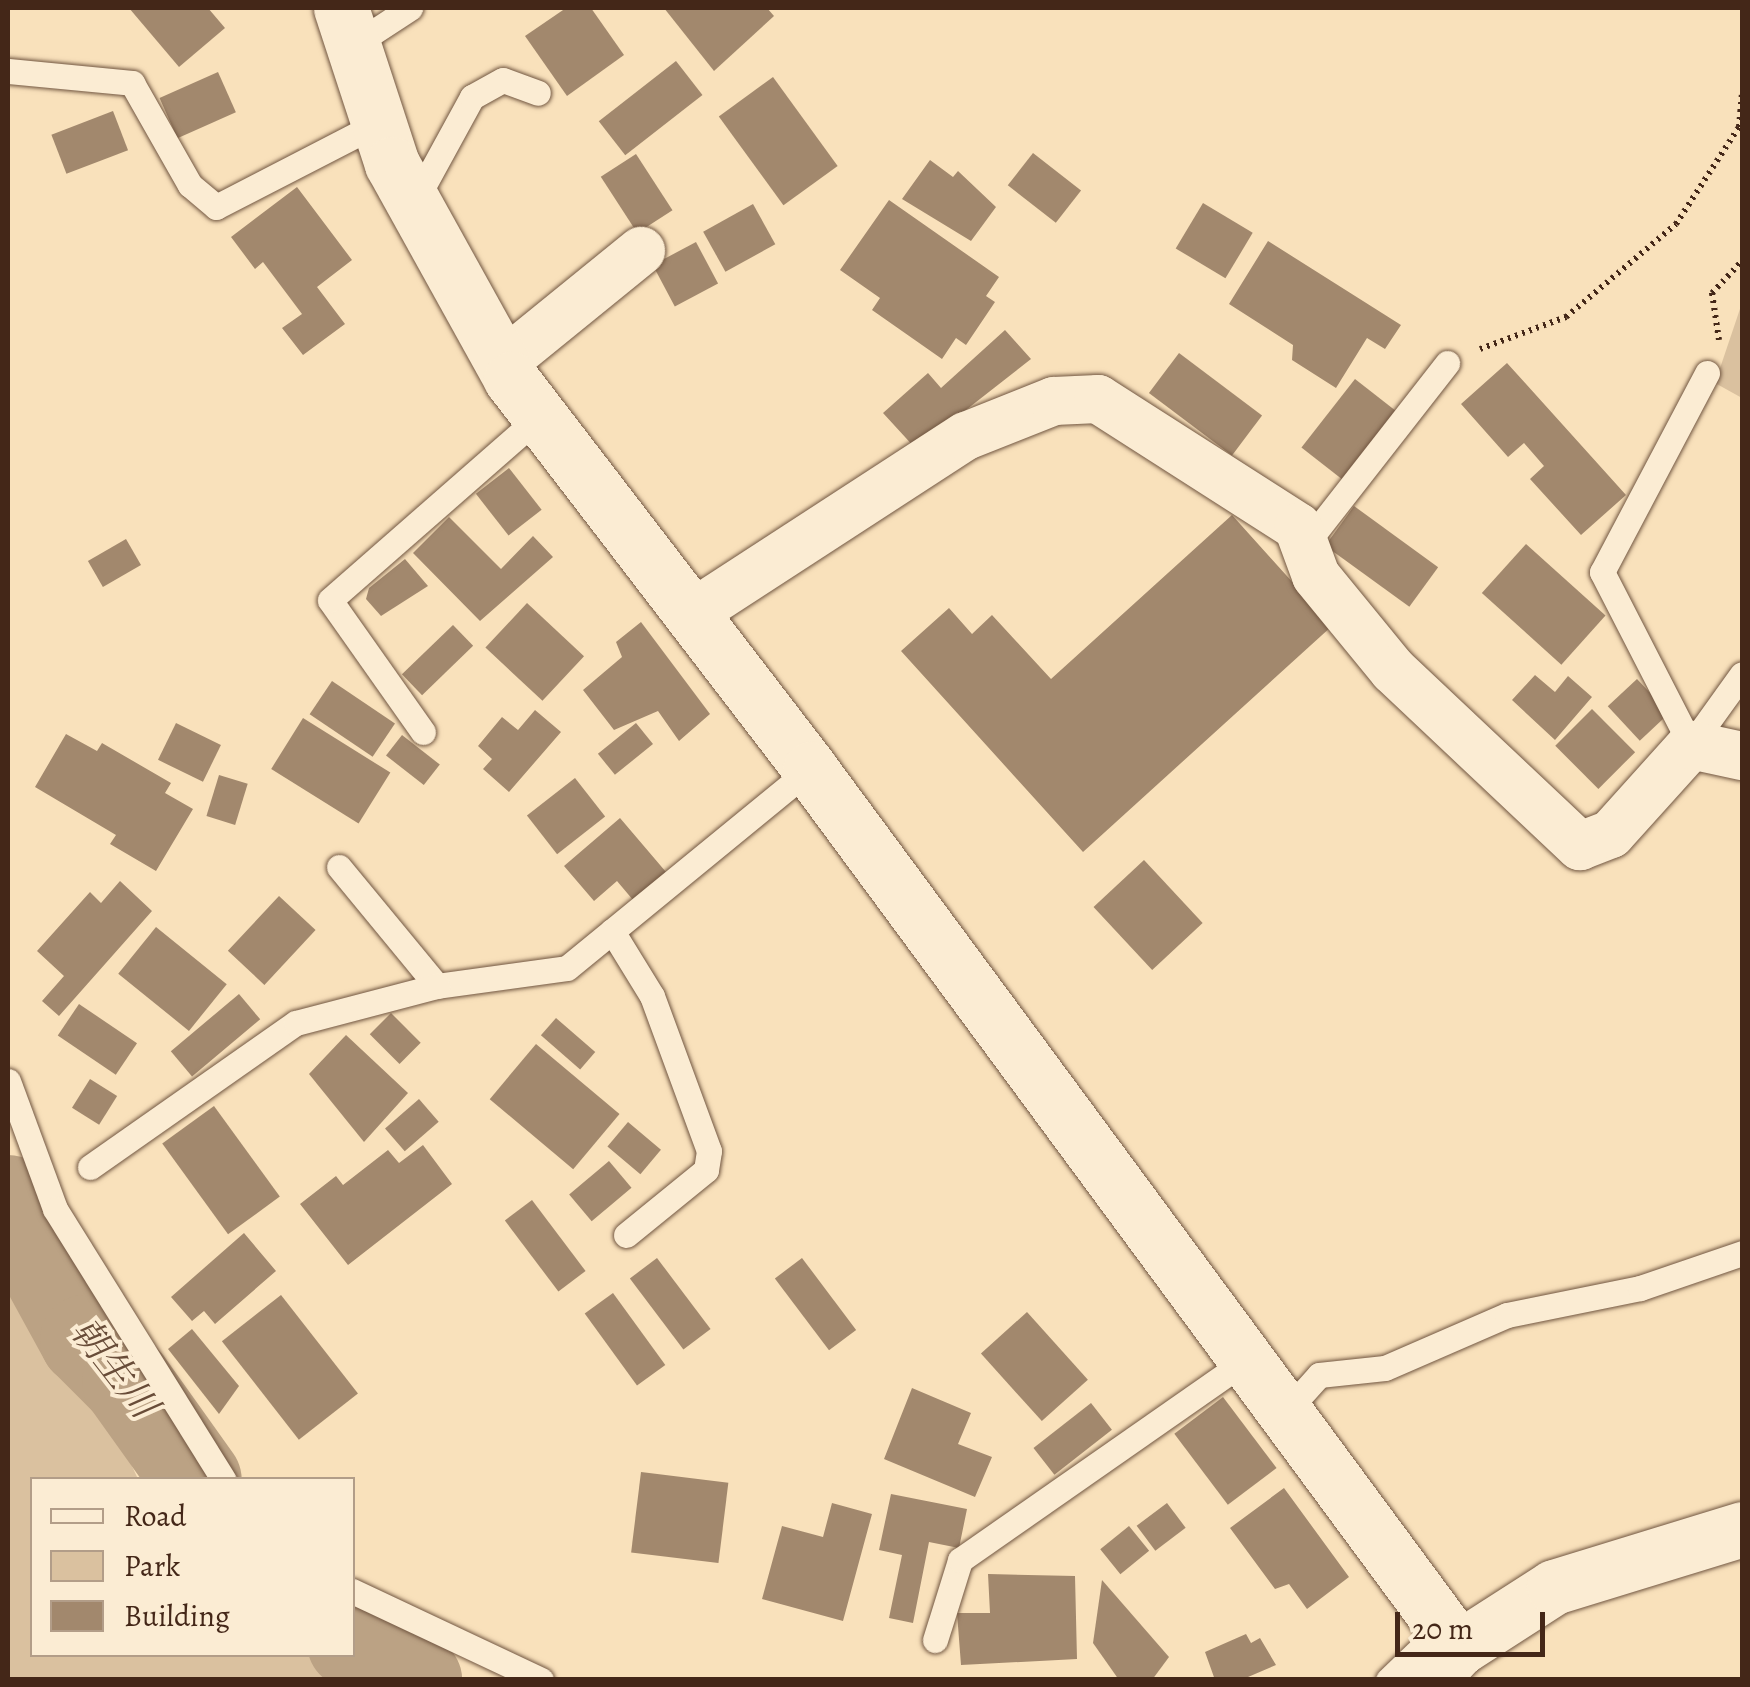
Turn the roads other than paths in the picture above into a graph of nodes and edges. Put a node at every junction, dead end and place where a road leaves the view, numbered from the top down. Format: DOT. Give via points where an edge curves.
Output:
graph roads {
  1 [pos="410,8"];
  2 [pos="348,26"];
  3 [pos="8,71"];
  4 [pos="538,94"];
  5 [pos="379,123"];
  6 [pos="414,203"];
  7 [pos="642,251"];
  8 [pos="1448,363"];
  9 [pos="503,364"];
  10 [pos="1707,373"];
  11 [pos="540,416"];
  12 [pos="1305,546"];
  13 [pos="694,613"];
  14 [pos="1742,674"];
  15 [pos="423,732"];
  16 [pos="1690,745"];
  17 [pos="1742,756"];
  18 [pos="810,769"];
  19 [pos="339,867"];
  20 [pos="612,931"];
  21 [pos="438,986"];
  22 [pos="8,1081"];
  23 [pos="90,1166"];
  24 [pos="626,1235"];
  25 [pos="1742,1253"];
  26 [pos="1245,1360"];
  27 [pos="1284,1414"];
  28 [pos="222,1477"];
  29 [pos="1742,1530"];
  30 [pos="355,1592"];
  31 [pos="935,1640"];
  32 [pos="1444,1652"];
  33 [pos="541,1680"];
  34 [pos="1388,1680"];
  1 -- 2 [label="lane"];
  2 -- 5 [label="street"];
  3 -- 5 [label="lane" via="132,83 190,185 216,207"];
  4 -- 6 [label="lane" via="503,80 472,98"];
  5 -- 6 [label="street"];
  6 -- 9 [label="street"];
  7 -- 9 [label="street"];
  8 -- 12 [label="lane"];
  9 -- 11 [label="street"];
  10 -- 16 [label="lane" via="1602,572"];
  11 -- 13 [label="street"];
  11 -- 15 [label="lane" via="330,600"];
  12 -- 13 [label="street" via="1298,527 1098,399 1054,401 966,436"];
  12 -- 16 [label="street" via="1316,576 1392,670 1580,846 1611,834"];
  13 -- 18 [label="street"];
  14 -- 16 [label="lane"];
  16 -- 17 [label="street"];
  18 -- 20 [label="lane"];
  18 -- 26 [label="street"];
  19 -- 21 [label="lane"];
  20 -- 21 [label="lane" via="567,968"];
  20 -- 24 [label="lane" via="652,996 709,1151 706,1170"];
  21 -- 23 [label="lane" via="296,1022"];
  22 -- 28 [label="lane" via="55,1209"];
  25 -- 27 [label="lane" via="1640,1288 1508,1315 1385,1368 1319,1375"];
  26 -- 27 [label="street"];
  26 -- 31 [label="lane" via="960,1560"];
  27 -- 32 [label="street"];
  29 -- 32 [label="street" via="1554,1587"];
  30 -- 33 [label="lane"];
  32 -- 34 [label="lane"];
}
